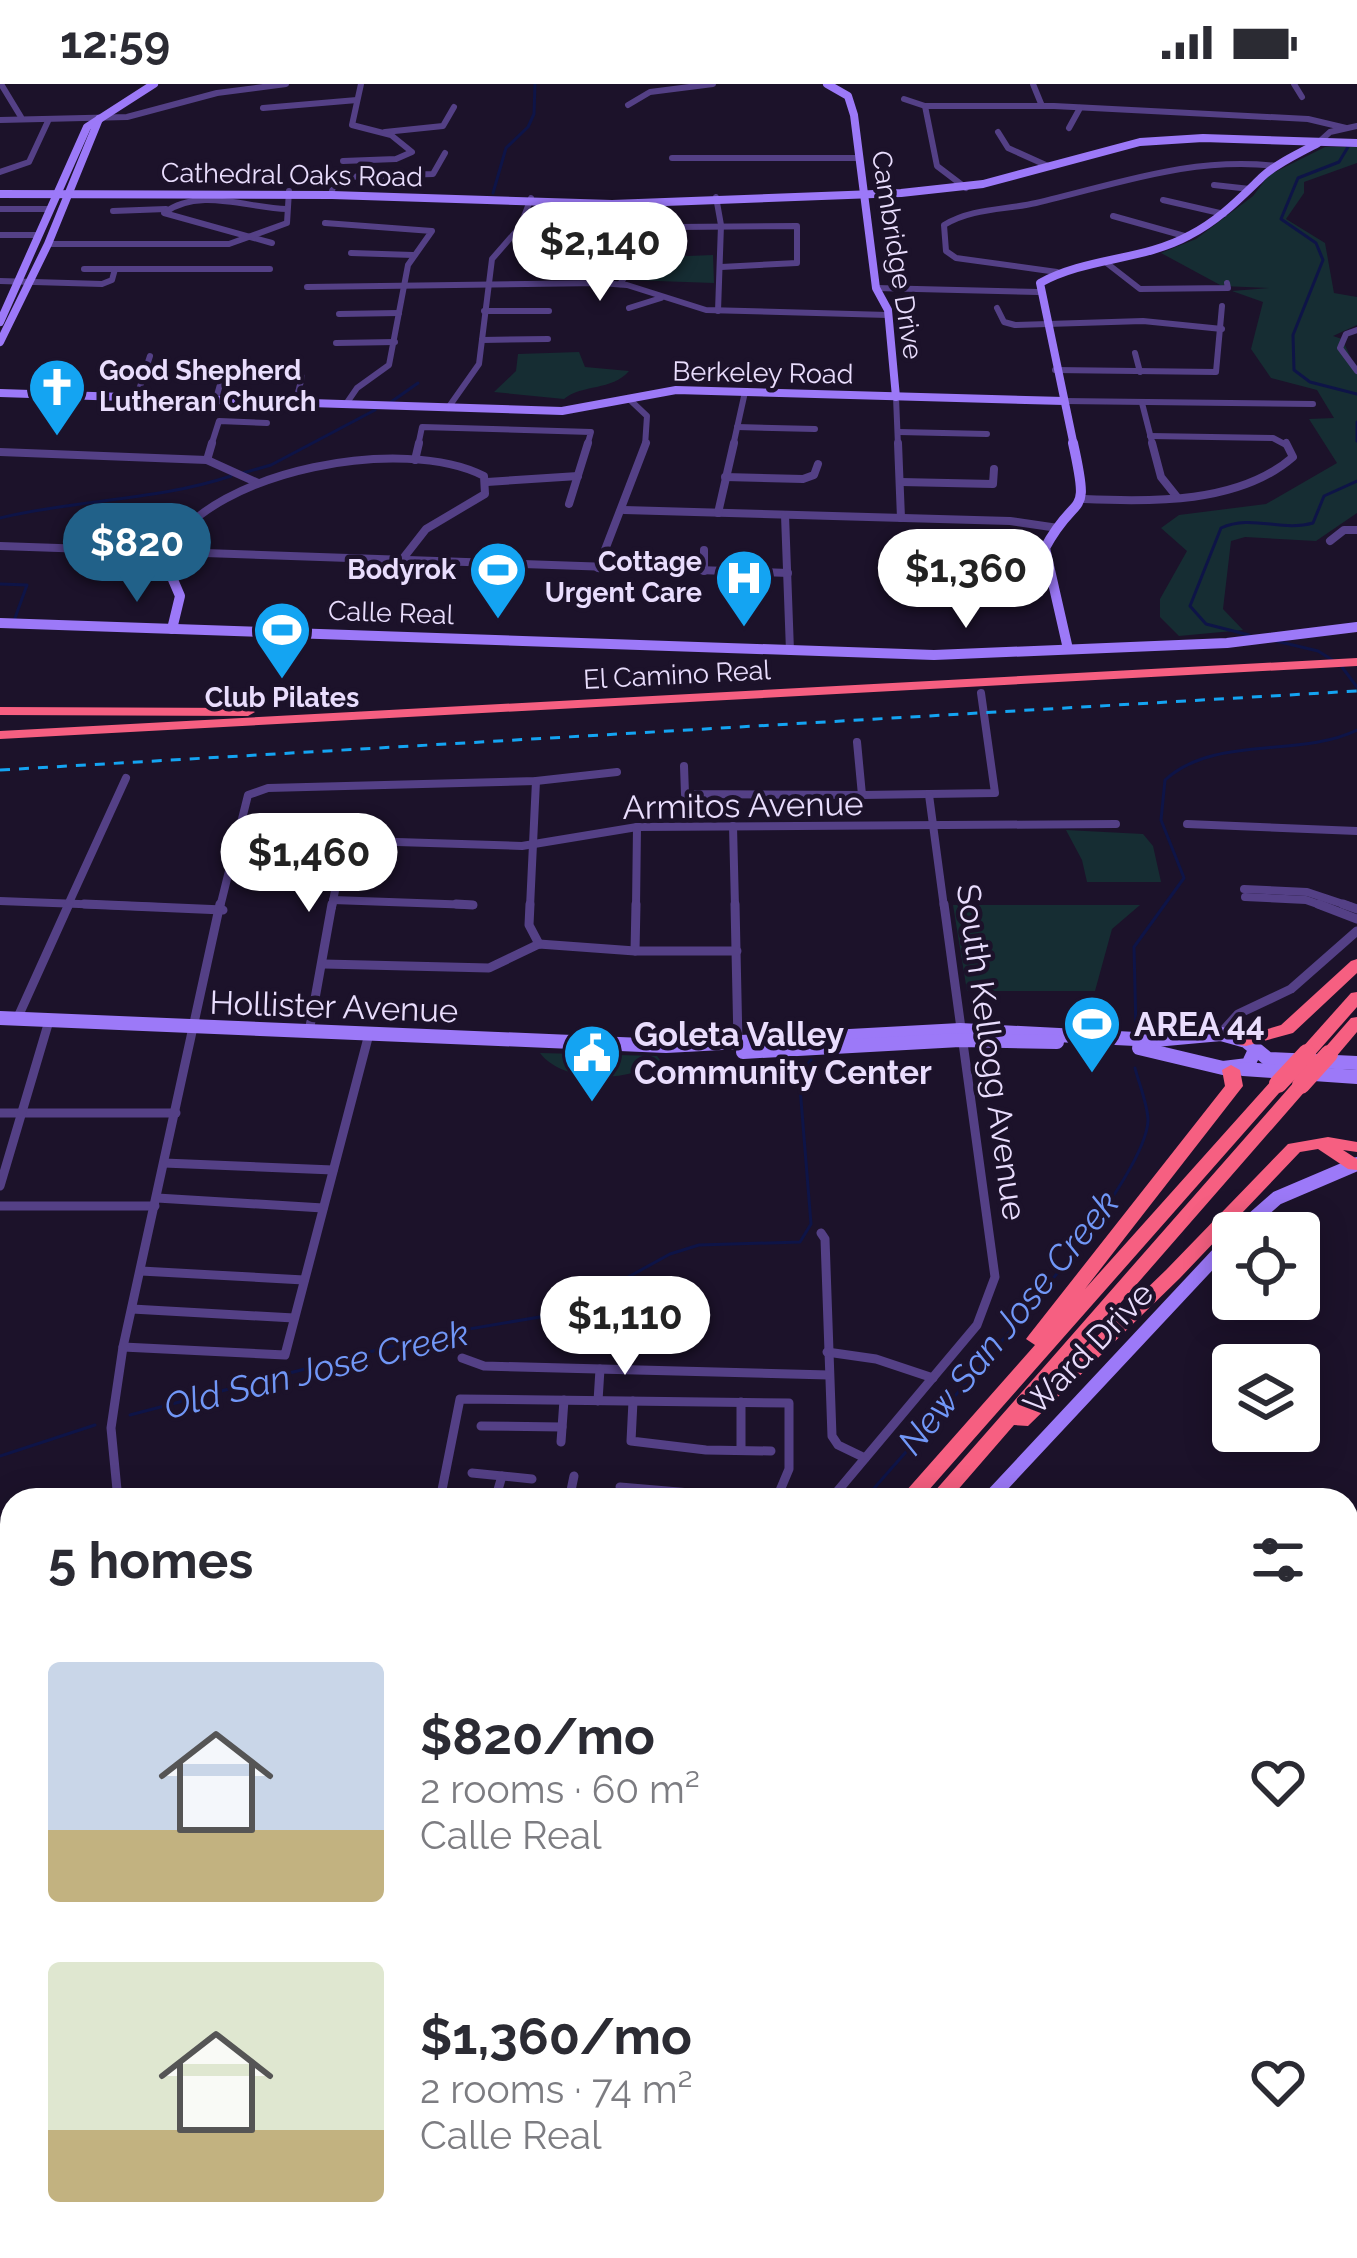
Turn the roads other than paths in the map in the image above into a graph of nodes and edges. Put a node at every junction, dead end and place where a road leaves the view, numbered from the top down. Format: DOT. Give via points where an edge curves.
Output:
graph roads {
  1 [pos="1,84"];
  2 [pos="154,84"];
  3 [pos="286,84"];
  4 [pos="361,84"];
  5 [pos="713,84"];
  6 [pos="827,84"];
  7 [pos="1033,84"];
  8 [pos="1294,84"];
  9 [pos="693,85"];
  10 [pos="1302,97"];
  11 [pos="904,99"];
  12 [pos="357,100"];
  13 [pos="628,105"];
  14 [pos="925,106"];
  15 [pos="1042,106"];
  16 [pos="454,107"];
  17 [pos="1079,107"];
  18 [pos="262,108"];
  19 [pos="49,119"];
  20 [pos="99,119"];
  21 [pos="0,120"];
  22 [pos="1357,126"];
  23 [pos="1069,128"];
  24 [pos="1346,128"];
  25 [pos="379,132"];
  26 [pos="998,132"];
  27 [pos="1319,142"];
  28 [pos="1357,143"];
  29 [pos="446,153"];
  30 [pos="672,158"];
  31 [pos="859,158"];
  32 [pos="344,161"];
  33 [pos="1048,166"];
  34 [pos="1277,166"];
  35 [pos="0,172"];
  36 [pos="1214,184"];
  37 [pos="966,188"];
  38 [pos="1250,189"];
  39 [pos="332,191"];
  40 [pos="0,192"];
  41 [pos="64,192"];
  42 [pos="288,193"];
  43 [pos="863,194"];
  44 [pos="716,197"];
  45 [pos="530,199"];
  46 [pos="1163,200"];
  47 [pos="286,208"];
  48 [pos="0,209"];
  49 [pos="51,209"];
  50 [pos="166,209"];
  51 [pos="113,211"];
  52 [pos="1224,214"];
  53 [pos="1113,216"];
  54 [pos="325,223"];
  55 [pos="721,225"];
  56 [pos="675,227"];
  57 [pos="0,235"];
  58 [pos="40,235"];
  59 [pos="258,237"];
  60 [pos="1188,237"];
  61 [pos="272,243"];
  62 [pos="48,244"];
  63 [pos="351,253"];
  64 [pos="413,255"];
  65 [pos="627,256"];
  66 [pos="1104,261"];
  67 [pos="721,267"];
  68 [pos="84,268"];
  69 [pos="115,269"];
  70 [pos="270,269"];
  71 [pos="1057,272"];
  72 [pos="0,281"];
  73 [pos="25,281"];
  74 [pos="1227,283"];
  75 [pos="620,284"];
  76 [pos="488,285"];
  77 [pos="403,286"];
  78 [pos="308,287"];
  79 [pos="875,288"];
  80 [pos="1038,292"];
  81 [pos="661,298"];
  82 [pos="792,301"];
  83 [pos="1222,306"];
  84 [pos="629,308"];
  85 [pos="997,308"];
  86 [pos="484,311"];
  87 [pos="549,311"];
  88 [pos="718,311"];
  89 [pos="399,313"];
  90 [pos="790,313"];
  91 [pos="339,314"];
  92 [pos="888,315"];
  93 [pos="0,322"];
  94 [pos="1046,326"];
  95 [pos="1222,328"];
  96 [pos="1357,330"];
  97 [pos="548,339"];
  98 [pos="482,340"];
  99 [pos="395,341"];
  100 [pos="0,342"];
  101 [pos="335,343"];
  102 [pos="1135,353"];
  103 [pos="150,356"];
  104 [pos="1055,370"];
  105 [pos="1357,371"];
  106 [pos="1140,372"];
  107 [pos="224,374"];
  108 [pos="302,377"];
  109 [pos="0,392"];
  110 [pos="745,392"];
  111 [pos="896,397"];
  112 [pos="136,399"];
  113 [pos="628,399"];
  114 [pos="1064,401"];
  115 [pos="215,402"];
  116 [pos="296,404"];
  117 [pos="346,404"];
  118 [pos="1142,404"];
  119 [pos="1313,404"];
  120 [pos="448,408"];
  121 [pos="267,423"];
  122 [pos="737,427"];
  123 [pos="815,429"];
  124 [pos="899,432"];
  125 [pos="987,434"];
  126 [pos="1150,436"];
  127 [pos="0,452"];
  128 [pos="207,460"];
  129 [pos="415,460"];
  130 [pos="818,464"];
  131 [pos="994,469"];
  132 [pos="578,476"];
  133 [pos="725,477"];
  134 [pos="487,482"];
  135 [pos="902,482"];
  136 [pos="258,483"];
  137 [pos="1177,497"];
  138 [pos="1084,499"];
  139 [pos="569,504"];
  140 [pos="624,510"];
  141 [pos="718,513"];
  142 [pos="785,515"];
  143 [pos="901,518"];
  144 [pos="1058,528"];
  145 [pos="1357,530"];
  146 [pos="1330,541"];
  147 [pos="415,542"];
  148 [pos="0,546"];
  149 [pos="704,550"];
  150 [pos="173,553"];
  151 [pos="401,561"];
  152 [pos="414,561"];
  153 [pos="598,568"];
  154 [pos="704,572"];
  155 [pos="788,574"];
  156 [pos="0,623"];
  157 [pos="1357,624"];
  158 [pos="172,629"];
  159 [pos="1291,630"];
  160 [pos="790,650"];
  161 [pos="1068,650"];
  162 [pos="1356,659"];
  163 [pos="1310,660"];
  164 [pos="981,693"];
  165 [pos="0,711"];
  166 [pos="259,712"];
  167 [pos="0,725"];
  168 [pos="0,737"];
  169 [pos="857,742"];
  170 [pos="684,766"];
  171 [pos="617,772"];
  172 [pos="127,778"];
  173 [pos="536,781"];
  174 [pos="862,795"];
  175 [pos="929,795"];
  176 [pos="1115,824"];
  177 [pos="1187,824"];
  178 [pos="733,826"];
  179 [pos="933,826"];
  180 [pos="637,827"];
  181 [pos="1357,831"];
  182 [pos="301,839"];
  183 [pos="344,841"];
  184 [pos="532,845"];
  185 [pos="334,900"];
  186 [pos="0,902"];
  187 [pos="70,904"];
  188 [pos="473,905"];
  189 [pos="1357,909"];
  190 [pos="223,910"];
  191 [pos="1357,919"];
  192 [pos="1357,931"];
  193 [pos="539,944"];
  194 [pos="737,950"];
  195 [pos="635,951"];
  196 [pos="324,964"];
  197 [pos="1357,964"];
  198 [pos="1357,997"];
  199 [pos="1238,1014"];
  200 [pos="0,1018"];
  201 [pos="17,1019"];
  202 [pos="50,1021"];
  203 [pos="1357,1022"];
  204 [pos="193,1027"];
  205 [pos="309,1032"];
  206 [pos="370,1034"];
  207 [pos="1220,1034"];
  208 [pos="960,1035"];
  209 [pos="1204,1037"];
  210 [pos="1246,1043"];
  211 [pos="1156,1044"];
  212 [pos="737,1047"];
  213 [pos="1196,1058"];
  214 [pos="1357,1063"];
  215 [pos="1236,1069"];
  216 [pos="1357,1077"];
  217 [pos="0,1113"];
  218 [pos="21,1113"];
  219 [pos="176,1113"];
  220 [pos="1356,1159"];
  221 [pos="164,1163"];
  222 [pos="333,1170"];
  223 [pos="0,1186"];
  224 [pos="156,1202"];
  225 [pos="0,1206"];
  226 [pos="323,1208"];
  227 [pos="1255,1212"];
  228 [pos="821,1233"];
  229 [pos="1212,1260"];
  230 [pos="141,1271"];
  231 [pos="304,1280"];
  232 [pos="131,1309"];
  233 [pos="294,1318"];
  234 [pos="123,1348"];
  235 [pos="827,1352"];
  236 [pos="462,1358"];
  237 [pos="600,1369"];
  238 [pos="829,1376"];
  239 [pos="933,1378"];
  240 [pos="564,1400"];
  241 [pos="598,1400"];
  242 [pos="633,1401"];
  243 [pos="741,1402"];
  244 [pos="481,1426"];
  245 [pos="562,1427"];
  246 [pos="962,1439"];
  247 [pos="561,1442"];
  248 [pos="983,1448"];
  249 [pos="741,1450"];
  250 [pos="771,1450"];
  251 [pos="865,1458"];
  252 [pos="472,1473"];
  253 [pos="502,1476"];
  254 [pos="574,1476"];
  255 [pos="532,1479"];
  256 [pos="620,1487"];
  257 [pos="117,1488"];
  258 [pos="442,1488"];
  259 [pos="498,1488"];
  260 [pos="571,1488"];
  261 [pos="623,1488"];
  262 [pos="781,1488"];
  263 [pos="840,1488"];
  264 [pos="919,1488"];
  265 [pos="948,1488"];
  266 [pos="999,1488"];
  1 -- 19 [label="street" via="16,115"];
  2 -- 20 [label="main road"];
  3 -- 20 [label="street"];
  4 -- 12 [label="street"];
  5 -- 9 [label="street"];
  6 -- 31 [label="main road, Cambridge Drive" via="850,100"];
  7 -- 15 [label="street"];
  8 -- 10 [label="street"];
  9 -- 13 [label="street"];
  11 -- 14 [label="street"];
  12 -- 18 [label="street"];
  12 -- 25 [label="street" via="352,125"];
  14 -- 15 [label="street"];
  14 -- 37 [label="street" via="938,166"];
  15 -- 17 [label="street"];
  16 -- 25 [label="street" via="443,126"];
  17 -- 23 [label="street"];
  17 -- 24 [label="street"];
  19 -- 20 [label="street"];
  19 -- 21 [label="street"];
  19 -- 35 [label="street" via="29,162"];
  20 -- 41 [label="main road"];
  22 -- 24 [label="street"];
  24 -- 27 [label="street"];
  25 -- 32 [label="street" via="411,154"];
  26 -- 33 [label="street" via="1008,148"];
  27 -- 28 [label="main road, Cathedral Oaks Road"];
  27 -- 33 [label="main road, Cathedral Oaks Road" via="1163,139"];
  27 -- 34 [label="main road"];
  29 -- 39 [label="street" via="433,174 345,178"];
  30 -- 31 [label="street"];
  31 -- 43 [label="main road, Cambridge Drive"];
  33 -- 37 [label="main road, Cathedral Oaks Road"];
  34 -- 38 [label="main road"];
  34 -- 71 [label="street" via="1163,166 944,224 946,251 956,258"];
  36 -- 38 [label="street"];
  37 -- 43 [label="main road, Cathedral Oaks Road"];
  38 -- 52 [label="main road"];
  39 -- 42 [label="main road, Cathedral Oaks Road"];
  39 -- 45 [label="main road, Cathedral Oaks Road"];
  40 -- 41 [label="main road, Cathedral Oaks Road"];
  41 -- 42 [label="main road, Cathedral Oaks Road"];
  41 -- 49 [label="main road"];
  41 -- 62 [label="main road"];
  42 -- 45 [label="main road, Cathedral Oaks Road"];
  42 -- 47 [label="street"];
  43 -- 44 [label="main road, Cathedral Oaks Road"];
  43 -- 79 [label="main road, Cambridge Drive"];
  44 -- 45 [label="main road, Cathedral Oaks Road"];
  44 -- 55 [label="street"];
  45 -- 76 [label="street" via="520,227 492,259"];
  46 -- 52 [label="street"];
  47 -- 50 [label="street" via="200,200"];
  47 -- 59 [label="street" via="287,223"];
  48 -- 49 [label="street"];
  49 -- 58 [label="main road"];
  50 -- 51 [label="street"];
  50 -- 59 [label="street" via="170,221"];
  52 -- 60 [label="main road"];
  53 -- 60 [label="street"];
  54 -- 64 [label="street" via="431,229"];
  55 -- 56 [label="street"];
  55 -- 67 [label="street"];
  55 -- 67 [label="street" via="796,224 796,266"];
  57 -- 58 [label="street"];
  58 -- 73 [label="main road"];
  59 -- 61 [label="street"];
  59 -- 62 [label="street" via="230,244"];
  60 -- 66 [label="main road"];
  62 -- 73 [label="main road"];
  63 -- 64 [label="street"];
  64 -- 77 [label="street"];
  65 -- 75 [label="street"];
  66 -- 71 [label="main road"];
  66 -- 74 [label="street" via="1140,289"];
  67 -- 88 [label="street"];
  68 -- 69 [label="street"];
  69 -- 70 [label="street"];
  69 -- 73 [label="street" via="104,283"];
  71 -- 80 [label="main road"];
  72 -- 73 [label="street"];
  73 -- 93 [label="main road"];
  73 -- 100 [label="main road"];
  75 -- 76 [label="street"];
  75 -- 81 [label="street"];
  76 -- 77 [label="street"];
  76 -- 86 [label="street"];
  77 -- 78 [label="street"];
  77 -- 89 [label="street"];
  79 -- 80 [label="street"];
  79 -- 92 [label="main road, Cambridge Drive"];
  80 -- 94 [label="main road"];
  81 -- 84 [label="street"];
  81 -- 88 [label="street"];
  82 -- 90 [label="street"];
  83 -- 95 [label="street"];
  85 -- 94 [label="street" via="1004,322"];
  86 -- 87 [label="street"];
  86 -- 98 [label="street"];
  88 -- 90 [label="street"];
  89 -- 91 [label="street"];
  89 -- 99 [label="street"];
  90 -- 92 [label="street"];
  92 -- 111 [label="main road, Cambridge Drive"];
  94 -- 95 [label="street" via="1143,321"];
  94 -- 104 [label="main road"];
  95 -- 106 [label="street" via="1216,372"];
  96 -- 105 [label="street" via="1340,348"];
  97 -- 98 [label="street"];
  98 -- 120 [label="street" via="476,372"];
  99 -- 101 [label="street"];
  99 -- 117 [label="street" via="386,370"];
  102 -- 106 [label="street"];
  103 -- 112 [label="street"];
  104 -- 106 [label="street"];
  104 -- 114 [label="main road"];
  107 -- 115 [label="street"];
  108 -- 116 [label="street"];
  109 -- 112 [label="main road, Berkeley Road"];
  110 -- 111 [label="main road, Berkeley Road"];
  110 -- 113 [label="main road, Berkeley Road" via="676,390"];
  110 -- 122 [label="street"];
  111 -- 114 [label="main road, Berkeley Road"];
  111 -- 124 [label="street, Cambridge Drive"];
  112 -- 115 [label="main road, Berkeley Road"];
  113 -- 120 [label="main road, Berkeley Road" via="570,411"];
  113 -- 140 [label="street" via="648,425"];
  114 -- 118 [label="street, Berkeley Road"];
  114 -- 138 [label="main road"];
  115 -- 116 [label="main road, Berkeley Road"];
  116 -- 117 [label="main road, Berkeley Road"];
  117 -- 120 [label="main road, Berkeley Road"];
  118 -- 119 [label="street, Berkeley Road"];
  118 -- 126 [label="street"];
  121 -- 128 [label="street" via="219,422"];
  122 -- 123 [label="street"];
  122 -- 133 [label="street"];
  124 -- 125 [label="street"];
  124 -- 135 [label="street, Cambridge Drive"];
  126 -- 137 [label="street" via="1161,476"];
  126 -- 137 [label="street" via="1265,436 1291,450 1290,463 1252,480"];
  127 -- 128 [label="street"];
  128 -- 136 [label="street"];
  129 -- 132 [label="street" via="422,427 591,432"];
  129 -- 134 [label="street" via="469,466"];
  129 -- 136 [label="street"];
  130 -- 133 [label="street" via="810,478"];
  131 -- 135 [label="street" via="993,484"];
  132 -- 134 [label="street"];
  132 -- 139 [label="street"];
  133 -- 141 [label="street"];
  134 -- 147 [label="street" via="481,497 439,518"];
  135 -- 143 [label="street, Cambridge Drive"];
  136 -- 150 [label="street" via="199,512"];
  137 -- 138 [label="street"];
  138 -- 144 [label="main road"];
  140 -- 141 [label="street"];
  140 -- 153 [label="street"];
  141 -- 142 [label="street"];
  142 -- 143 [label="street"];
  142 -- 155 [label="street"];
  143 -- 144 [label="street"];
  144 -- 161 [label="main road" via="1045,551"];
  145 -- 146 [label="street"];
  147 -- 151 [label="street"];
  147 -- 152 [label="street"];
  148 -- 150 [label="street"];
  149 -- 154 [label="street"];
  150 -- 151 [label="street"];
  150 -- 158 [label="main road" via="168,568 180,596"];
  151 -- 152 [label="street"];
  152 -- 153 [label="street"];
  153 -- 154 [label="street"];
  154 -- 155 [label="street"];
  155 -- 160 [label="street"];
  156 -- 158 [label="main road, Calle Real"];
  157 -- 159 [label="main road, Calle Real"];
  158 -- 160 [label="main road, Calle Real"];
  159 -- 161 [label="main road, Calle Real"];
  159 -- 161 [label="main road, Calle Real" via="1245,641"];
  160 -- 161 [label="main road, Calle Real"];
  162 -- 163 [label="highway, El Camino Real"];
  162 -- 163 [label="highway, El Camino Real"];
  163 -- 166 [label="highway, El Camino Real"];
  163 -- 168 [label="highway, El Camino Real"];
  164 -- 175 [label="street" via="997,790"];
  165 -- 166 [label="highway"];
  166 -- 167 [label="highway, El Camino Real"];
  169 -- 174 [label="street"];
  170 -- 174 [label="street" via="685,794"];
  171 -- 173 [label="street"];
  172 -- 187 [label="street"];
  173 -- 184 [label="street"];
  173 -- 190 [label="street" via="252,792"];
  174 -- 175 [label="street"];
  175 -- 179 [label="street, South Kellogg Avenue"];
  176 -- 179 [label="street, Armitos Avenue"];
  177 -- 181 [label="street"];
  178 -- 179 [label="street, Armitos Avenue"];
  178 -- 180 [label="street, Armitos Avenue"];
  178 -- 194 [label="street"];
  179 -- 208 [label="street, South Kellogg Avenue"];
  180 -- 184 [label="street, Armitos Avenue"];
  180 -- 195 [label="street"];
  182 -- 183 [label="street, Armitos Avenue"];
  183 -- 184 [label="street, Armitos Avenue"];
  183 -- 185 [label="street"];
  184 -- 193 [label="street" via="529,925"];
  185 -- 188 [label="street"];
  185 -- 196 [label="street"];
  186 -- 187 [label="street"];
  187 -- 190 [label="street"];
  187 -- 201 [label="street"];
  189 -- 191 [label="street" via="1307,892 1244,893 1306,900"];
  190 -- 204 [label="street"];
  192 -- 199 [label="street" via="1291,989"];
  193 -- 195 [label="street"];
  193 -- 196 [label="street" via="489,968"];
  194 -- 195 [label="street"];
  194 -- 212 [label="street"];
  196 -- 205 [label="street"];
  197 -- 210 [label="highway" via="1287,1029"];
  198 -- 246 [label="highway, bridge"];
  199 -- 207 [label="street"];
  199 -- 210 [label="street"];
  200 -- 201 [label="main road, Hollister Avenue"];
  201 -- 202 [label="main road, Hollister Avenue"];
  202 -- 204 [label="main road, Hollister Avenue"];
  202 -- 218 [label="street"];
  203 -- 248 [label="highway, bridge"];
  204 -- 205 [label="main road, Hollister Avenue"];
  204 -- 219 [label="street"];
  205 -- 206 [label="main road, Hollister Avenue"];
  206 -- 212 [label="main road, Hollister Avenue"];
  206 -- 222 [label="street"];
  207 -- 209 [label="main road, Hollister Avenue"];
  207 -- 210 [label="main road"];
  208 -- 211 [label="main road, Hollister Avenue"];
  208 -- 212 [label="main road, Hollister Avenue"];
  208 -- 239 [label="street, South Kellogg Avenue" via="995,1277 977,1325"];
  209 -- 211 [label="main road, Hollister Avenue"];
  209 -- 213 [label="main road" via="1192,1046"];
  210 -- 214 [label="main road" via="1268,1059"];
  210 -- 215 [label="main road" via="1254,1061"];
  211 -- 213 [label="main road, Hollister Avenue"];
  213 -- 215 [label="main road, Hollister Avenue"];
  215 -- 216 [label="main road"];
  215 -- 246 [label="highway" via="1234,1086"];
  217 -- 218 [label="street"];
  218 -- 219 [label="street"];
  218 -- 223 [label="street"];
  219 -- 221 [label="street"];
  220 -- 227 [label="main road, Ward Drive"];
  220 -- 248 [label="highway" via="1325,1147 1292,1152 1017,1425"];
  221 -- 222 [label="street"];
  221 -- 224 [label="street"];
  222 -- 226 [label="street"];
  224 -- 225 [label="street"];
  224 -- 226 [label="street"];
  224 -- 230 [label="street"];
  226 -- 231 [label="street"];
  228 -- 235 [label="street"];
  229 -- 266 [label="main road, Ward Drive"];
  230 -- 231 [label="street"];
  230 -- 232 [label="street"];
  231 -- 233 [label="street"];
  232 -- 233 [label="street"];
  232 -- 234 [label="street"];
  233 -- 234 [label="street" via="285,1355"];
  234 -- 257 [label="street" via="111,1429"];
  235 -- 238 [label="street"];
  235 -- 239 [label="street"];
  236 -- 237 [label="street" via="484,1366"];
  237 -- 238 [label="street"];
  237 -- 241 [label="street"];
  238 -- 251 [label="street" via="832,1436"];
  239 -- 251 [label="street, South Kellogg Avenue"];
  240 -- 241 [label="street"];
  240 -- 245 [label="street"];
  240 -- 258 [label="street" via="460,1399"];
  241 -- 242 [label="street"];
  242 -- 243 [label="street"];
  242 -- 249 [label="street" via="631,1441"];
  243 -- 249 [label="street"];
  243 -- 262 [label="street" via="789,1403 789,1468"];
  244 -- 245 [label="street"];
  245 -- 247 [label="street"];
  246 -- 264 [label="highway"];
  248 -- 265 [label="highway"];
  249 -- 250 [label="street"];
  251 -- 263 [label="street, South Kellogg Avenue"];
  252 -- 253 [label="street"];
  253 -- 255 [label="street"];
  253 -- 259 [label="street"];
  254 -- 260 [label="street"];
  256 -- 261 [label="street"];
}
